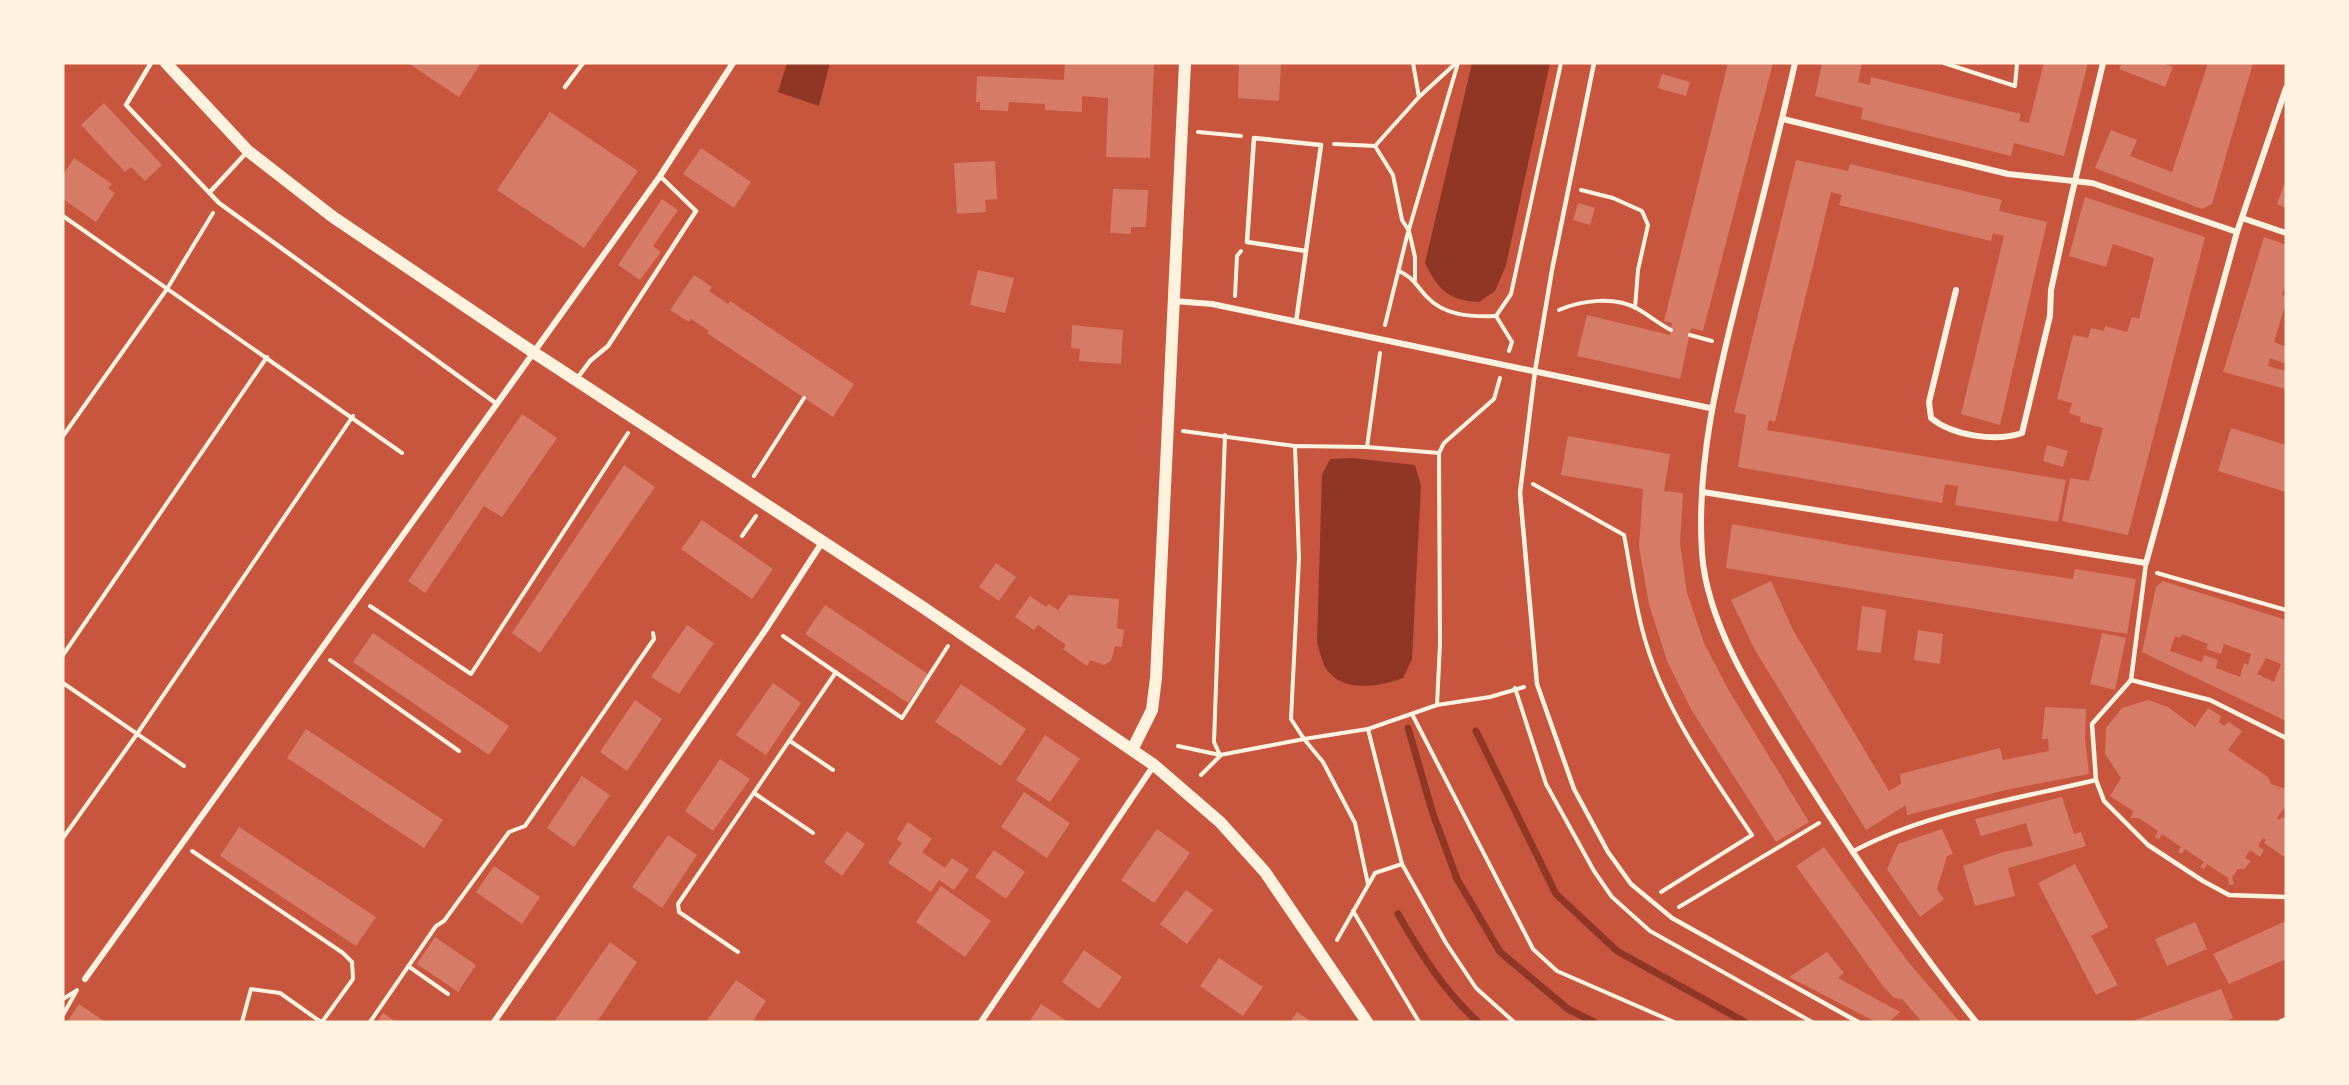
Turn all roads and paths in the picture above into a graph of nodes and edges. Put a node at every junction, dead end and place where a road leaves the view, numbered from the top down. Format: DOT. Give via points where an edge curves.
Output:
graph roads {
  1 [pos="152,63"];
  2 [pos="166,63"];
  3 [pos="583,63"];
  4 [pos="734,63"];
  5 [pos="1185,63"];
  6 [pos="1413,63"];
  7 [pos="1457,63"];
  8 [pos="1561,63"];
  9 [pos="1594,63"];
  10 [pos="1795,63"];
  11 [pos="1944,63"];
  12 [pos="2016,63"];
  13 [pos="2103,63"];
  14 [pos="565,87"];
  15 [pos="2286,88"];
  16 [pos="1419,98"];
  17 [pos="1783,119"];
  18 [pos="1182,130"];
  19 [pos="1254,138"];
  20 [pos="1321,145"];
  21 [pos="1375,146"];
  22 [pos="248,151"];
  23 [pos="660,176"];
  24 [pos="2075,181"];
  25 [pos="1567,187"];
  26 [pos="210,192"];
  27 [pos="219,203"];
  28 [pos="63,216"];
  29 [pos="2242,218"];
  30 [pos="1409,231"];
  31 [pos="2238,232"];
  32 [pos="2286,233"];
  33 [pos="1247,242"];
  34 [pos="1306,251"];
  35 [pos="1399,271"];
  36 [pos="1415,280"];
  37 [pos="167,289"];
  38 [pos="1956,290"];
  39 [pos="1174,301"];
  40 [pos="1635,308"];
  41 [pos="1234,309"];
  42 [pos="1386,314"];
  43 [pos="1496,316"];
  44 [pos="1544,316"];
  45 [pos="1296,322"];
  46 [pos="1671,330"];
  47 [pos="1690,335"];
  48 [pos="1512,342"];
  49 [pos="1726,344"];
  50 [pos="533,352"];
  51 [pos="267,357"];
  52 [pos="1377,370"];
  53 [pos="1535,371"];
  54 [pos="576,380"];
  55 [pos="804,398"];
  56 [pos="1494,399"];
  57 [pos="497,404"];
  58 [pos="1710,408"];
  59 [pos="352,416"];
  60 [pos="637,420"];
  61 [pos="1206,433"];
  62 [pos="1225,435"];
  63 [pos="63,436"];
  64 [pos="1295,446"];
  65 [pos="1367,447"];
  66 [pos="402,453"];
  67 [pos="1439,453"];
  68 [pos="1521,484"];
  69 [pos="745,490"];
  70 [pos="1703,492"];
  71 [pos="824,541"];
  72 [pos="2146,563"];
  73 [pos="2145,575"];
  74 [pos="360,599"];
  75 [pos="2286,610"];
  76 [pos="958,631"];
  77 [pos="653,633"];
  78 [pos="783,636"];
  79 [pos="320,653"];
  80 [pos="63,655"];
  81 [pos="836,672"];
  82 [pos="2131,680"];
  83 [pos="63,683"];
  84 [pos="1515,688"];
  85 [pos="1437,705"];
  86 [pos="1412,714"];
  87 [pos="1368,729"];
  88 [pos="137,734"];
  89 [pos="2286,738"];
  90 [pos="1304,739"];
  91 [pos="790,741"];
  92 [pos="1178,746"];
  93 [pos="1133,748"];
  94 [pos="459,751"];
  95 [pos="1220,755"];
  96 [pos="1154,765"];
  97 [pos="184,766"];
  98 [pos="833,770"];
  99 [pos="1201,775"];
  100 [pos="2096,780"];
  101 [pos="754,793"];
  102 [pos="1829,817"];
  103 [pos="813,833"];
  104 [pos="63,838"];
  105 [pos="181,843"];
  106 [pos="1852,852"];
  107 [pos="1402,864"];
  108 [pos="1368,884"];
  109 [pos="2286,897"];
  110 [pos="1649,899"];
  111 [pos="1353,911"];
  112 [pos="1672,918"];
  113 [pos="1337,940"];
  114 [pos="738,952"];
  115 [pos="408,966"];
  116 [pos="85,979"];
  117 [pos="448,994"];
  118 [pos="63,999"];
  119 [pos="63,1015"];
  120 [pos="2286,1020"];
  121 [pos="242,1022"];
  122 [pos="321,1022"];
  123 [pos="370,1022"];
  124 [pos="494,1022"];
  125 [pos="981,1022"];
  126 [pos="1367,1022"];
  127 [pos="1419,1022"];
  128 [pos="1514,1022"];
  129 [pos="1674,1022"];
  130 [pos="1858,1022"];
  131 [pos="1976,1022"];
  132 [pos="2281,1022"];
  1 -- 26 [label="lane" via="126,105"];
  2 -- 22 [label="main road"];
  3 -- 14 [label="lane"];
  4 -- 23 [label="street"];
  5 -- 18 [label="main road"];
  6 -- 16 [label="path"];
  7 -- 16 [label="path"];
  7 -- 30 [label="path"];
  8 -- 43 [label="path" via="1511,294"];
  9 -- 25 [label="lane"];
  10 -- 17 [label="street"];
  11 -- 12 [label="path" via="2014,86"];
  13 -- 24 [label="street"];
  15 -- 29 [label="street"];
  16 -- 21 [label="path"];
  17 -- 24 [label="street" via="2008,174"];
  17 -- 49 [label="street"];
  18 -- 19 [label="path"];
  18 -- 39 [label="main road"];
  19 -- 20 [label="lane"];
  19 -- 33 [label="lane"];
  20 -- 21 [label="path"];
  20 -- 34 [label="lane"];
  21 -- 30 [label="path" via="1393,175 1402,220"];
  22 -- 26 [label="lane"];
  22 -- 50 [label="main road" via="333,217"];
  23 -- 50 [label="street"];
  23 -- 54 [label="lane" via="696,211 608,346"];
  24 -- 31 [label="street"];
  24 -- 38 [label="street" via="2051,290 2050,316 2022,433 1996,438 1951,430 1930,418 1929,402"];
  25 -- 40 [label="path" via="1613,198 1642,211 1648,225"];
  25 -- 44 [label="lane"];
  26 -- 27 [label="lane"];
  27 -- 37 [label="path"];
  27 -- 57 [label="lane"];
  28 -- 37 [label="path"];
  29 -- 31 [label="street"];
  29 -- 32 [label="street"];
  30 -- 35 [label="path"];
  30 -- 36 [label="path"];
  31 -- 72 [label="street"];
  33 -- 34 [label="lane"];
  33 -- 41 [label="path" via="1237,256"];
  34 -- 45 [label="lane"];
  35 -- 36 [label="path"];
  35 -- 42 [label="path"];
  36 -- 43 [label="path" via="1425,295 1452,313"];
  37 -- 51 [label="path"];
  37 -- 63 [label="path"];
  39 -- 41 [label="street"];
  39 -- 93 [label="main road" via="1156,678 1152,710"];
  40 -- 44 [label="path" via="1583,302"];
  40 -- 46 [label="path"];
  41 -- 45 [label="street"];
  43 -- 48 [label="path"];
  44 -- 53 [label="lane"];
  45 -- 53 [label="street"];
  47 -- 49 [label="path"];
  49 -- 58 [label="street"];
  50 -- 54 [label="main road"];
  50 -- 57 [label="street"];
  51 -- 59 [label="path"];
  51 -- 80 [label="path"];
  52 -- 65 [label="path"];
  53 -- 58 [label="street"];
  53 -- 68 [label="lane"];
  54 -- 60 [label="main road"];
  55 -- 69 [label="path"];
  56 -- 67 [label="path" via="1444,443"];
  57 -- 74 [label="street"];
  58 -- 70 [label="street"];
  59 -- 66 [label="path"];
  59 -- 88 [label="path"];
  60 -- 69 [label="main road"];
  60 -- 74 [label="path" via="471,674"];
  61 -- 62 [label="path"];
  62 -- 64 [label="path"];
  62 -- 95 [label="path" via="1214,742"];
  64 -- 65 [label="path"];
  64 -- 90 [label="path" via="1299,558 1291,719"];
  65 -- 67 [label="path"];
  67 -- 85 [label="path"];
  68 -- 110 [label="lane" via="1537,684 1574,789 1608,852 1631,884"];
  68 -- 110 [label="path" via="1535,484 1624,535 1645,642 1668,701 1697,753 1752,835"];
  69 -- 71 [label="main road"];
  70 -- 72 [label="street"];
  70 -- 102 [label="street" via="1702,553 1707,586 1718,618 1744,674"];
  71 -- 76 [label="main road"];
  71 -- 124 [label="street"];
  72 -- 73 [label="lane"];
  73 -- 75 [label="path" via="2160,573"];
  73 -- 82 [label="lane"];
  74 -- 79 [label="street"];
  76 -- 81 [label="path" via="902,718"];
  76 -- 93 [label="main road"];
  77 -- 115 [label="path" via="654,639 525,826 509,832"];
  78 -- 81 [label="path"];
  79 -- 94 [label="path"];
  79 -- 105 [label="street"];
  81 -- 91 [label="path"];
  82 -- 89 [label="lane" via="2210,699"];
  82 -- 100 [label="lane" via="2092,724"];
  83 -- 88 [label="path"];
  84 -- 85 [label="path" via="1490,697"];
  85 -- 86 [label="path"];
  86 -- 87 [label="path"];
  86 -- 129 [label="path" via="1533,949 1557,971"];
  87 -- 90 [label="path"];
  87 -- 107 [label="path"];
  88 -- 97 [label="path"];
  88 -- 104 [label="path"];
  90 -- 95 [label="path"];
  90 -- 108 [label="path" via="1323,762 1355,823"];
  91 -- 98 [label="path"];
  91 -- 101 [label="path"];
  92 -- 95 [label="path"];
  93 -- 96 [label="main road"];
  95 -- 99 [label="path"];
  96 -- 125 [label="street"];
  96 -- 126 [label="main road" via="1220,822 1265,872"];
  100 -- 106 [label="lane" via="1968,811"];
  100 -- 109 [label="lane" via="2104,801 2148,845 2203,882 2229,895"];
  101 -- 103 [label="path"];
  101 -- 114 [label="path" via="678,904 679,912"];
  102 -- 106 [label="street"];
  102 -- 112 [label="path" via="1678,908"];
  105 -- 116 [label="street"];
  105 -- 122 [label="path" via="352,962 353,979"];
  106 -- 131 [label="street" via="1918,950"];
  107 -- 108 [label="path" via="1375,873"];
  107 -- 128 [label="path" via="1476,988"];
  108 -- 111 [label="path"];
  110 -- 112 [label="lane"];
  111 -- 113 [label="path"];
  111 -- 127 [label="path"];
  112 -- 130 [label="lane"];
  115 -- 117 [label="path"];
  115 -- 123 [label="path"];
  118 -- 119 [label="path" via="77,990"];
  120 -- 132 [label="street"];
  121 -- 122 [label="path" via="250,989 280,993"];
}
